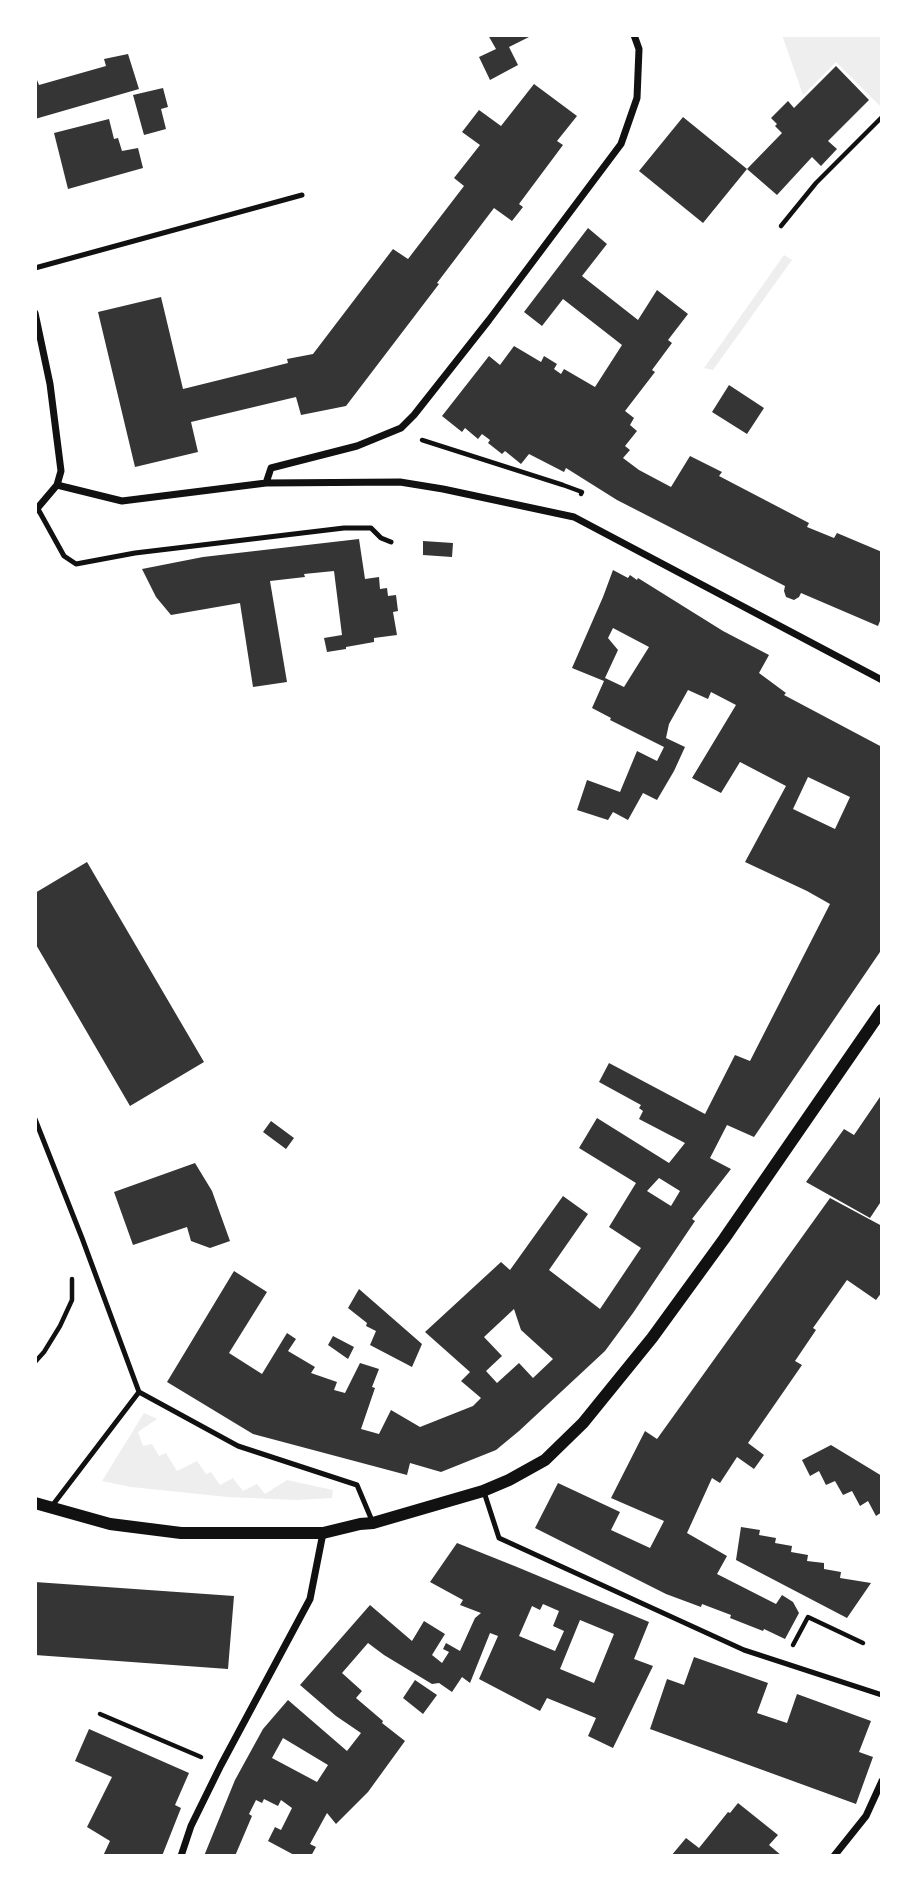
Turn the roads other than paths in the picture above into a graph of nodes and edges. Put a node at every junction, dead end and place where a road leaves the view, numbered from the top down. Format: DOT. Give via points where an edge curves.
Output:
graph roads {
  1 [pos="634,35"];
  2 [pos="302,195"];
  3 [pos="35,268"];
  4 [pos="35,313"];
  5 [pos="266,483"];
  6 [pos="57,485"];
  7 [pos="36,510"];
  8 [pos="391,542"];
  9 [pos="882,680"];
  10 [pos="882,1010"];
  11 [pos="35,1119"];
  12 [pos="139,1392"];
  13 [pos="483,1491"];
  14 [pos="35,1503"];
  15 [pos="51,1507"];
  16 [pos="373,1523"];
  17 [pos="323,1533"];
  18 [pos="882,1695"];
  19 [pos="882,1781"];
  20 [pos="181,1856"];
  21 [pos="834,1856"];
  1 -- 5 [label="street" via="639,49 637,98 621,144 414,415 401,428 357,446 271,468"];
  2 -- 3 [label="lane"];
  4 -- 6 [label="street" via="61,461"];
  5 -- 6 [label="street" via="122,501"];
  5 -- 9 [label="street" via="400,482 574,517"];
  6 -- 7 [label="street"];
  7 -- 8 [label="lane" via="64,556 76,564 344,528 371,528"];
  10 -- 13 [label="street" via="692,1283 583,1423 545,1460"];
  11 -- 12 [label="lane"];
  12 -- 15 [label="lane"];
  12 -- 16 [label="lane" via="238,1446 357,1485"];
  13 -- 16 [label="street"];
  13 -- 18 [label="lane" via="499,1538 744,1650"];
  14 -- 15 [label="street"];
  15 -- 17 [label="street" via="110,1524 181,1533"];
  16 -- 17 [label="street"];
  17 -- 20 [label="street" via="310,1599 221,1765"];
  19 -- 21 [label="street" via="866,1816"];
}
